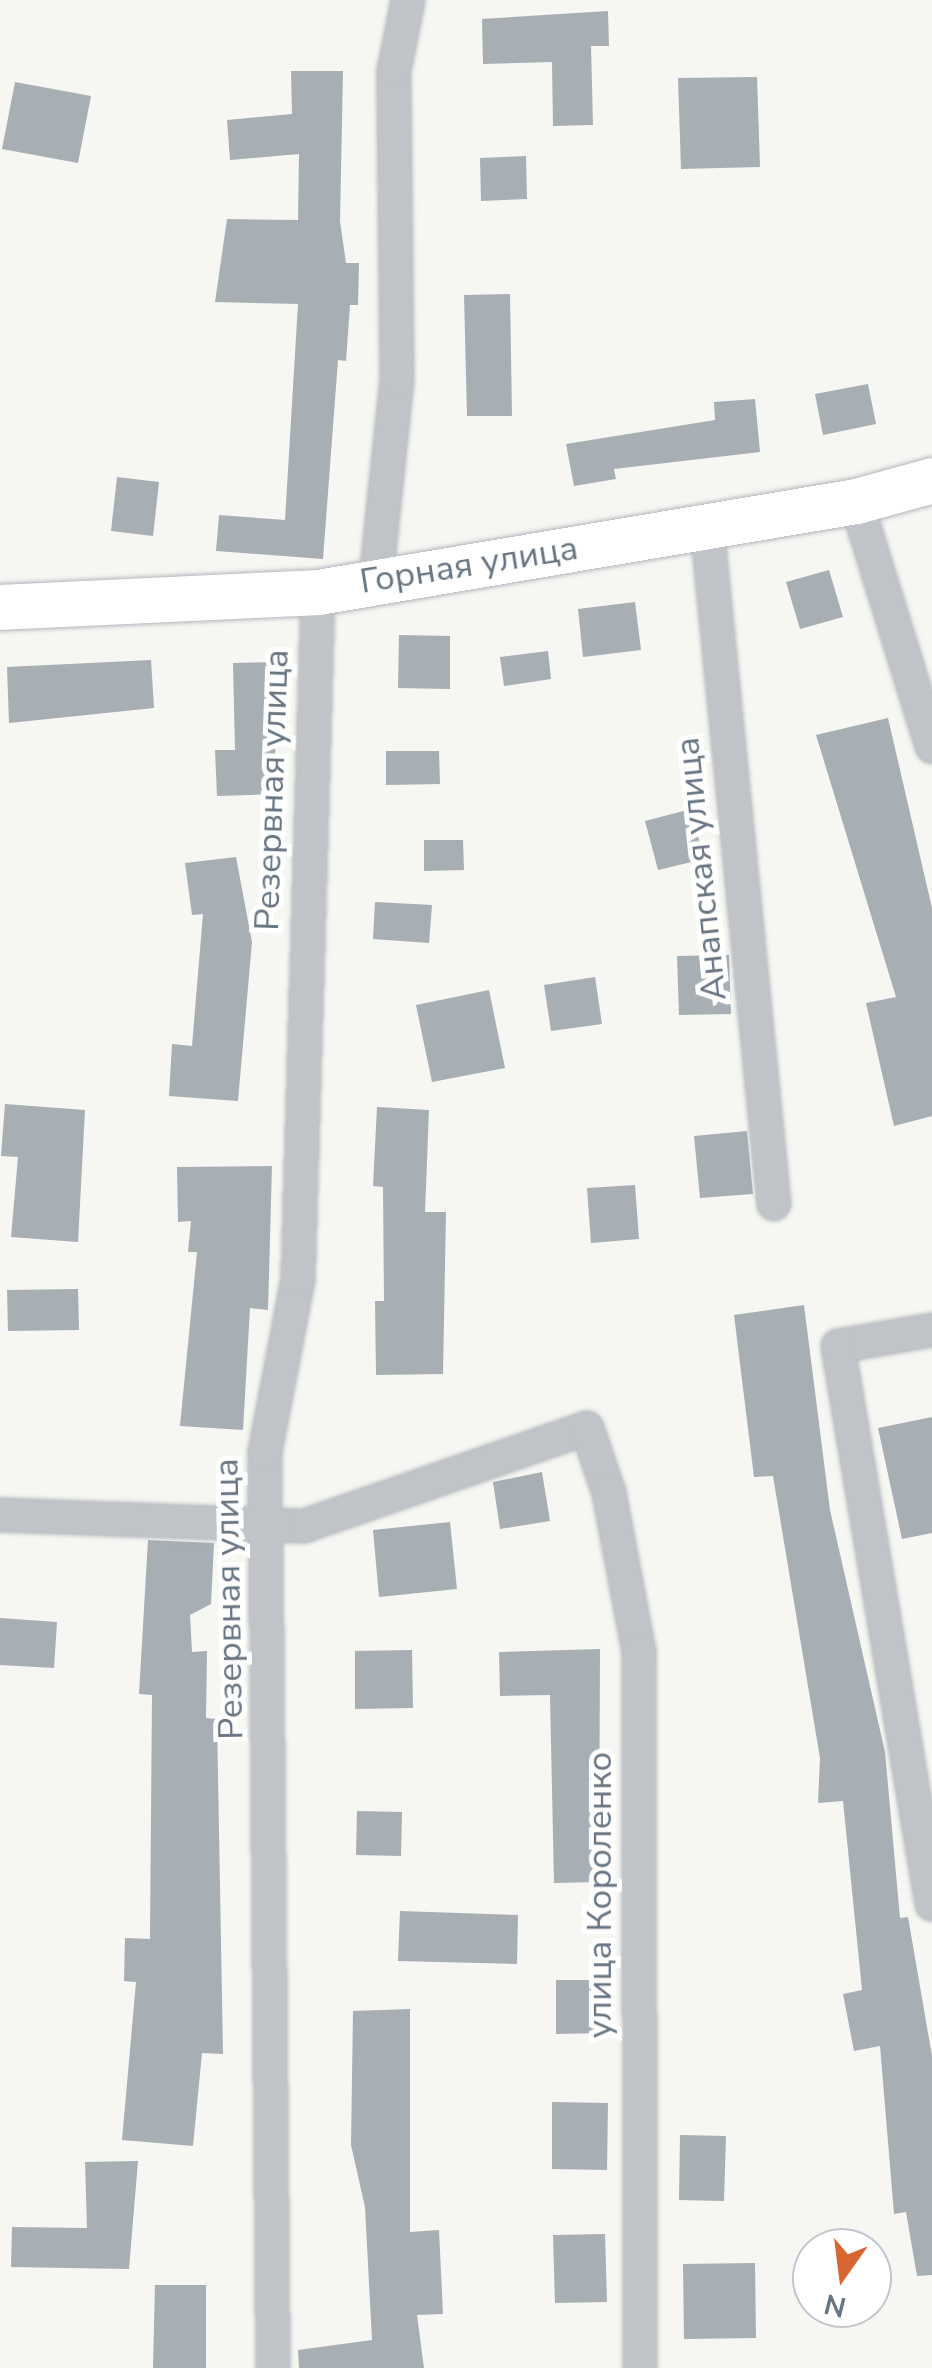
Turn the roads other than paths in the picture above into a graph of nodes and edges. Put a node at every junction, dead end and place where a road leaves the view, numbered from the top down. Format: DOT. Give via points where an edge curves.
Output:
graph roads {
  1 [pos="408,0"];
  2 [pos="932,480"];
  3 [pos="856,501"];
  4 [pos="706,526"];
  5 [pos="376,579"];
  6 [pos="318,592"];
  7 [pos="0,607"];
  8 [pos="932,748"];
  9 [pos="774,1204"];
  10 [pos="932,1330"];
  11 [pos="0,1514"];
  12 [pos="269,1522"];
  13 [pos="932,1904"];
  14 [pos="273,2368"];
  15 [pos="640,2368"];
  1 -- 5 [label="street" via="394,72 397,380"];
  2 -- 3 [label="main road, Горная улица"];
  3 -- 4 [label="main road, Горная улица"];
  3 -- 8 [label="street"];
  4 -- 5 [label="main road, Горная улица"];
  4 -- 9 [label="street, Анапская улица"];
  5 -- 6 [label="main road, Горная улица"];
  6 -- 7 [label="main road, Горная улица"];
  6 -- 12 [label="street, Резервная улица" via="298,1279 265,1452"];
  10 -- 13 [label="street" via="838,1346"];
  11 -- 12 [label="street"];
  12 -- 14 [label="street, Резервная улица"];
  12 -- 15 [label="street, улица Короленко" via="304,1526 587,1428 610,1492 640,1652"];
}
